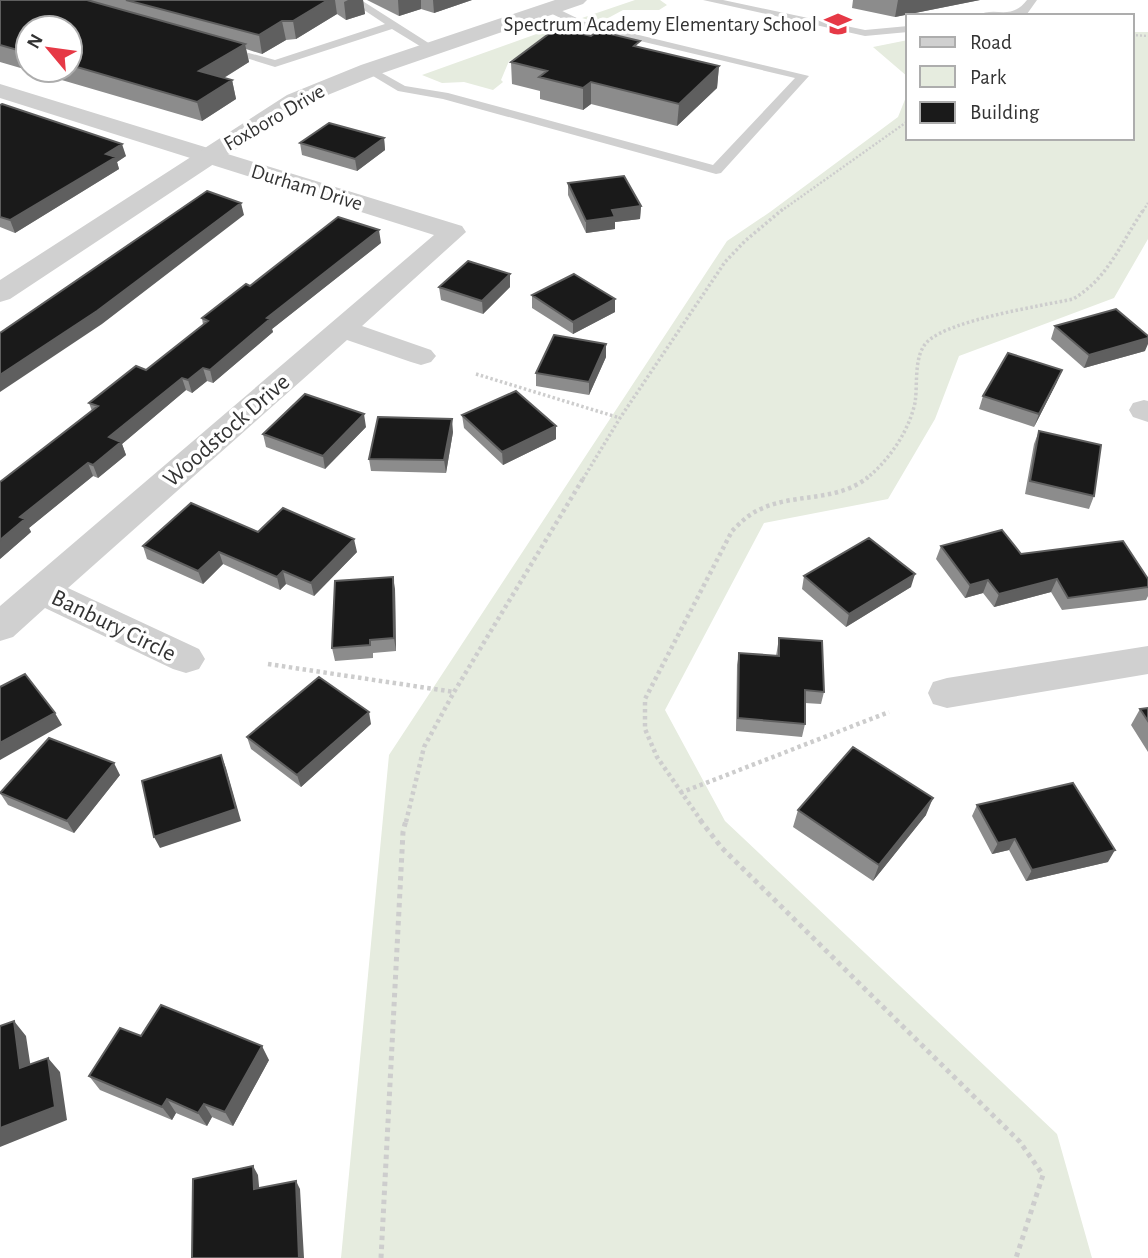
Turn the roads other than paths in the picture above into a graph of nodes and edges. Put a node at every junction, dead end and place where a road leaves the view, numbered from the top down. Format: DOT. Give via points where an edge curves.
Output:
graph roads {
  1 [pos="354,0"];
  2 [pos="576,0"];
  3 [pos="708,0"];
  4 [pos="1032,0"];
  5 [pos="550,9"];
  6 [pos="1016,14"];
  7 [pos="392,24"];
  8 [pos="906,29"];
  9 [pos="211,46"];
  10 [pos="432,49"];
  11 [pos="369,70"];
  12 [pos="0,92"];
  13 [pos="207,156"];
  14 [pos="453,232"];
  15 [pos="0,293"];
  16 [pos="342,329"];
  17 [pos="421,356"];
  18 [pos="42,591"];
  19 [pos="0,628"];
  20 [pos="186,659"];
  21 [pos="1148,660"];
  22 [pos="947,693"];
  1 -- 7 [label="lane"];
  2 -- 5 [label="street, Foxboro Drive"];
  3 -- 8 [label="lane" via="848,31"];
  4 -- 6 [label="lane"];
  5 -- 10 [label="street, Foxboro Drive"];
  5 -- 11 [label="lane" via="581,24 803,76 716,170 444,96 402,89"];
  7 -- 9 [label="lane" via="275,64"];
  7 -- 10 [label="lane"];
  10 -- 11 [label="street, Foxboro Drive"];
  11 -- 13 [label="street, Foxboro Drive" via="283,107"];
  12 -- 13 [label="street, Durham Drive"];
  13 -- 14 [label="street, Durham Drive"];
  13 -- 15 [label="street, Foxboro Drive"];
  14 -- 16 [label="street, Woodstock Drive"];
  16 -- 17 [label="street"];
  16 -- 18 [label="street, Woodstock Drive"];
  18 -- 19 [label="street, Woodstock Drive"];
  18 -- 20 [label="street, Banbury Circle"];
  21 -- 22 [label="street"];
}
